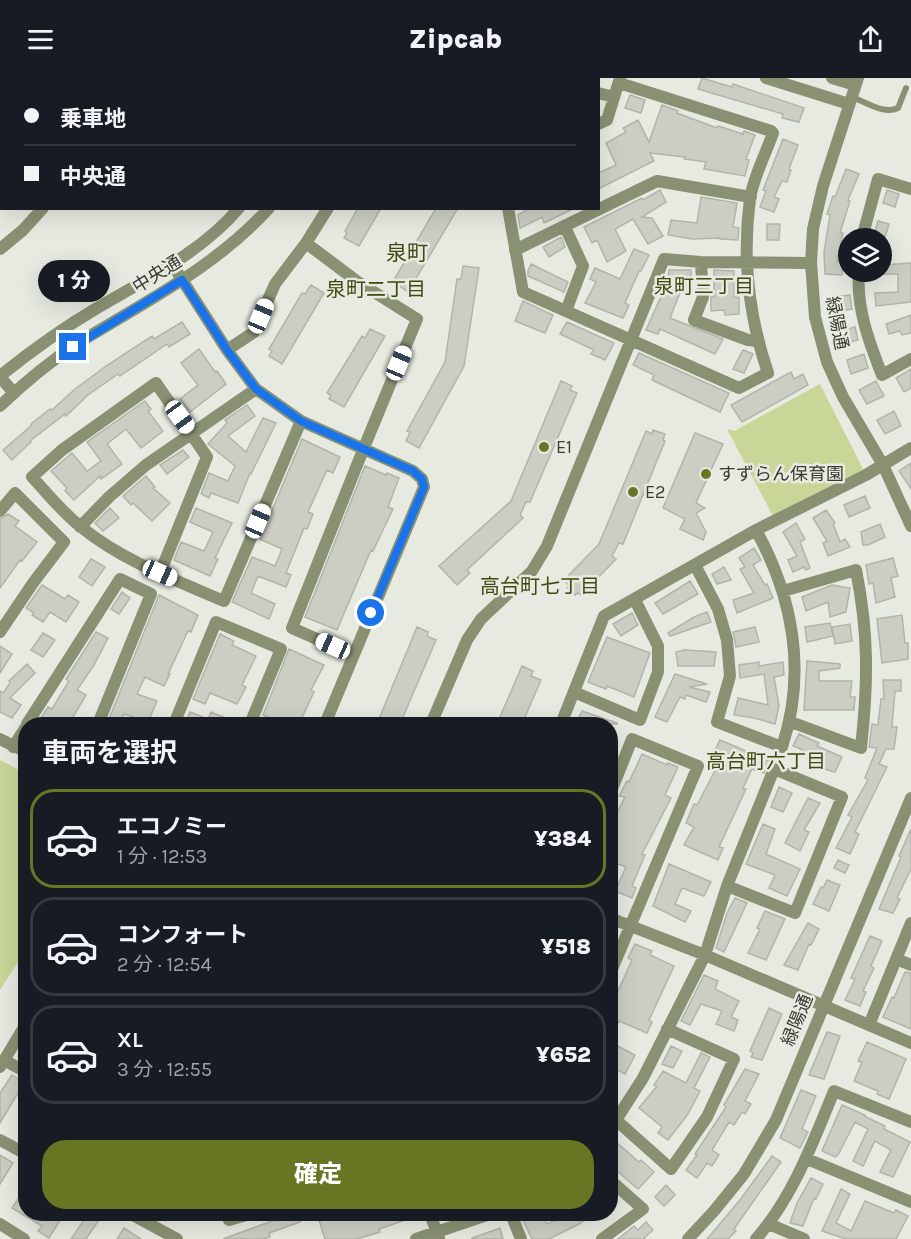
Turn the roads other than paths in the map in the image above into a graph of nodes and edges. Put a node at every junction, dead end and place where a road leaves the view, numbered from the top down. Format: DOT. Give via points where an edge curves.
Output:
graph roads {
  1 [pos="766,78"];
  2 [pos="832,78"];
  3 [pos="619,80"];
  4 [pos="906,88"];
  5 [pos="853,91"];
  6 [pos="600,94"];
  7 [pos="614,98"];
  8 [pos="600,123"];
  9 [pos="911,189"];
  10 [pos="751,197"];
  11 [pos="41,210"];
  12 [pos="237,210"];
  13 [pos="267,210"];
  14 [pos="327,210"];
  15 [pos="507,210"];
  16 [pos="599,210"];
  17 [pos="600,210"];
  18 [pos="565,227"];
  19 [pos="865,228"];
  20 [pos="306,243"];
  21 [pos="0,249"];
  22 [pos="515,250"];
  23 [pos="701,262"];
  24 [pos="747,263"];
  25 [pos="811,263"];
  26 [pos="172,264"];
  27 [pos="182,280"];
  28 [pos="858,282"];
  29 [pos="566,311"];
  30 [pos="757,340"];
  31 [pos="630,341"];
  32 [pos="227,350"];
  33 [pos="911,359"];
  34 [pos="0,377"];
  35 [pos="256,389"];
  36 [pos="14,393"];
  37 [pos="0,406"];
  38 [pos="301,421"];
  39 [pos="192,433"];
  40 [pos="911,448"];
  41 [pos="363,450"];
  42 [pos="883,465"];
  43 [pos="0,511"];
  44 [pos="911,526"];
  45 [pos="80,527"];
  46 [pos="756,530"];
  47 [pos="695,565"];
  48 [pos="160,573"];
  49 [pos="783,591"];
  50 [pos="635,600"];
  51 [pos="0,632"];
  52 [pos="353,655"];
  53 [pos="574,692"];
  54 [pos="32,717"];
  55 [pos="101,717"];
  56 [pos="177,717"];
  57 [pos="253,717"];
  58 [pos="328,717"];
  59 [pos="434,717"];
  60 [pos="564,717"];
  61 [pos="791,722"];
  62 [pos="0,739"];
  63 [pos="18,739"];
  64 [pos="13,747"];
  65 [pos="18,749"];
  66 [pos="618,774"];
  67 [pos="910,804"];
  68 [pos="727,886"];
  69 [pos="618,921"];
  70 [pos="911,923"];
  71 [pos="631,927"];
  72 [pos="705,955"];
  73 [pos="618,956"];
  74 [pos="896,959"];
  75 [pos="911,965"];
  76 [pos="823,1004"];
  77 [pos="869,1025"];
  78 [pos="666,1029"];
  79 [pos="18,1037"];
  80 [pos="911,1042"];
  81 [pos="2,1063"];
  82 [pos="18,1069"];
  83 [pos="618,1117"];
  84 [pos="618,1122"];
  85 [pos="911,1122"];
  86 [pos="0,1140"];
  87 [pos="18,1150"];
  88 [pos="807,1159"];
  89 [pos="618,1186"];
  90 [pos="911,1202"];
  91 [pos="144,1221"];
  92 [pos="473,1221"];
  93 [pos="514,1221"];
  94 [pos="0,1224"];
  95 [pos="770,1224"];
  96 [pos="438,1235"];
  97 [pos="24,1239"];
  98 [pos="177,1239"];
  99 [pos="416,1239"];
  100 [pos="521,1239"];
  101 [pos="602,1239"];
  102 [pos="688,1239"];
  103 [pos="756,1239"];
  104 [pos="804,1239"];
  1 -- 5 [label="street"];
  2 -- 5 [label="street"];
  3 -- 7 [label="street"];
  3 -- 10 [label="street" via="771,131"];
  4 -- 5 [label="lane" via="898,108 886,111"];
  5 -- 25 [label="street, 緑陽通" via="823,186 813,229"];
  6 -- 7 [label="street"];
  7 -- 8 [label="street" via="607,120"];
  9 -- 19 [label="street" via="878,179"];
  10 -- 17 [label="street" via="657,181"];
  10 -- 24 [label="street"];
  11 -- 21 [label="street"];
  12 -- 26 [label="street, 中央通"];
  13 -- 27 [label="street, 中央通" via="235,242"];
  14 -- 20 [label="street"];
  15 -- 22 [label="street"];
  16 -- 18 [label="street"];
  18 -- 22 [label="street"];
  18 -- 29 [label="street" via="583,266"];
  20 -- 32 [label="street" via="274,285 255,332"];
  20 -- 41 [label="street" via="417,319"];
  22 -- 29 [label="street" via="523,292"];
  23 -- 24 [label="street"];
  23 -- 30 [label="street" via="703,297 694,320"];
  23 -- 31 [label="street" via="664,259"];
  24 -- 25 [label="street"];
  24 -- 30 [label="street"];
  25 -- 42 [label="street, 緑陽通" via="815,317 827,363"];
  26 -- 27 [label="street"];
  26 -- 34 [label="street, 中央通" via="68,325"];
  27 -- 32 [label="street"];
  27 -- 36 [label="street, 中央通" via="73,347"];
  28 -- 33 [label="street" via="868,339 882,375"];
  29 -- 31 [label="street"];
  30 -- 31 [label="street" via="768,373 739,388"];
  31 -- 59 [label="street" via="547,546 532,571 481,619 467,640"];
  32 -- 35 [label="street"];
  34 -- 36 [label="street"];
  35 -- 38 [label="street"];
  35 -- 39 [label="street"];
  36 -- 37 [label="street, 中央通"];
  38 -- 41 [label="street"];
  38 -- 48 [label="street" via="224,601"];
  39 -- 45 [label="street" via="146,465"];
  39 -- 45 [label="street" via="156,383 62,450 32,477"];
  39 -- 48 [label="street" via="207,457"];
  40 -- 42 [label="street"];
  41 -- 52 [label="street" via="413,471 424,487"];
  41 -- 52 [label="street" via="292,628"];
  42 -- 44 [label="street, 緑陽通"];
  42 -- 46 [label="street"];
  43 -- 51 [label="street" via="15,493 64,542"];
  45 -- 48 [label="street"];
  46 -- 47 [label="street"];
  46 -- 49 [label="street"];
  47 -- 50 [label="street"];
  47 -- 61 [label="street" via="718,609 727,640 730,676 717,722 782,747"];
  49 -- 61 [label="street" via="794,638"];
  49 -- 61 [label="street" via="856,570 867,643 867,696 861,748"];
  50 -- 53 [label="street" via="604,616"];
  50 -- 53 [label="street" via="658,646 658,672 640,720"];
  52 -- 58 [label="street"];
  53 -- 60 [label="street"];
  54 -- 55 [label="street" via="120,579 151,594"];
  56 -- 57 [label="street" via="216,622 281,649"];
  62 -- 64 [label="street"];
  63 -- 64 [label="street"];
  64 -- 65 [label="street"];
  66 -- 71 [label="street" via="632,739 698,766"];
  67 -- 76 [label="street, 緑陽通"];
  68 -- 68 [label="street" via="795,913 842,797 774,769"];
  68 -- 72 [label="street"];
  69 -- 71 [label="street"];
  70 -- 74 [label="street"];
  71 -- 72 [label="street"];
  71 -- 73 [label="street"];
  72 -- 76 [label="street"];
  72 -- 78 [label="street"];
  74 -- 75 [label="street"];
  74 -- 77 [label="street"];
  76 -- 77 [label="street"];
  76 -- 102 [label="street, 緑陽通" via="776,1120 744,1174"];
  77 -- 80 [label="street"];
  78 -- 83 [label="street" via="643,1078"];
  78 -- 84 [label="street" via="734,1059 707,1118 671,1169"];
  79 -- 81 [label="street"];
  81 -- 82 [label="street"];
  85 -- 88 [label="street" via="834,1091"];
  86 -- 87 [label="street"];
  88 -- 90 [label="street"];
  88 -- 95 [label="street"];
  89 -- 101 [label="street" via="642,1209"];
  91 -- 98 [label="street"];
  92 -- 96 [label="street"];
  93 -- 100 [label="street"];
  94 -- 97 [label="street"];
  95 -- 103 [label="street"];
  95 -- 104 [label="street"];
  96 -- 99 [label="street"];
}
